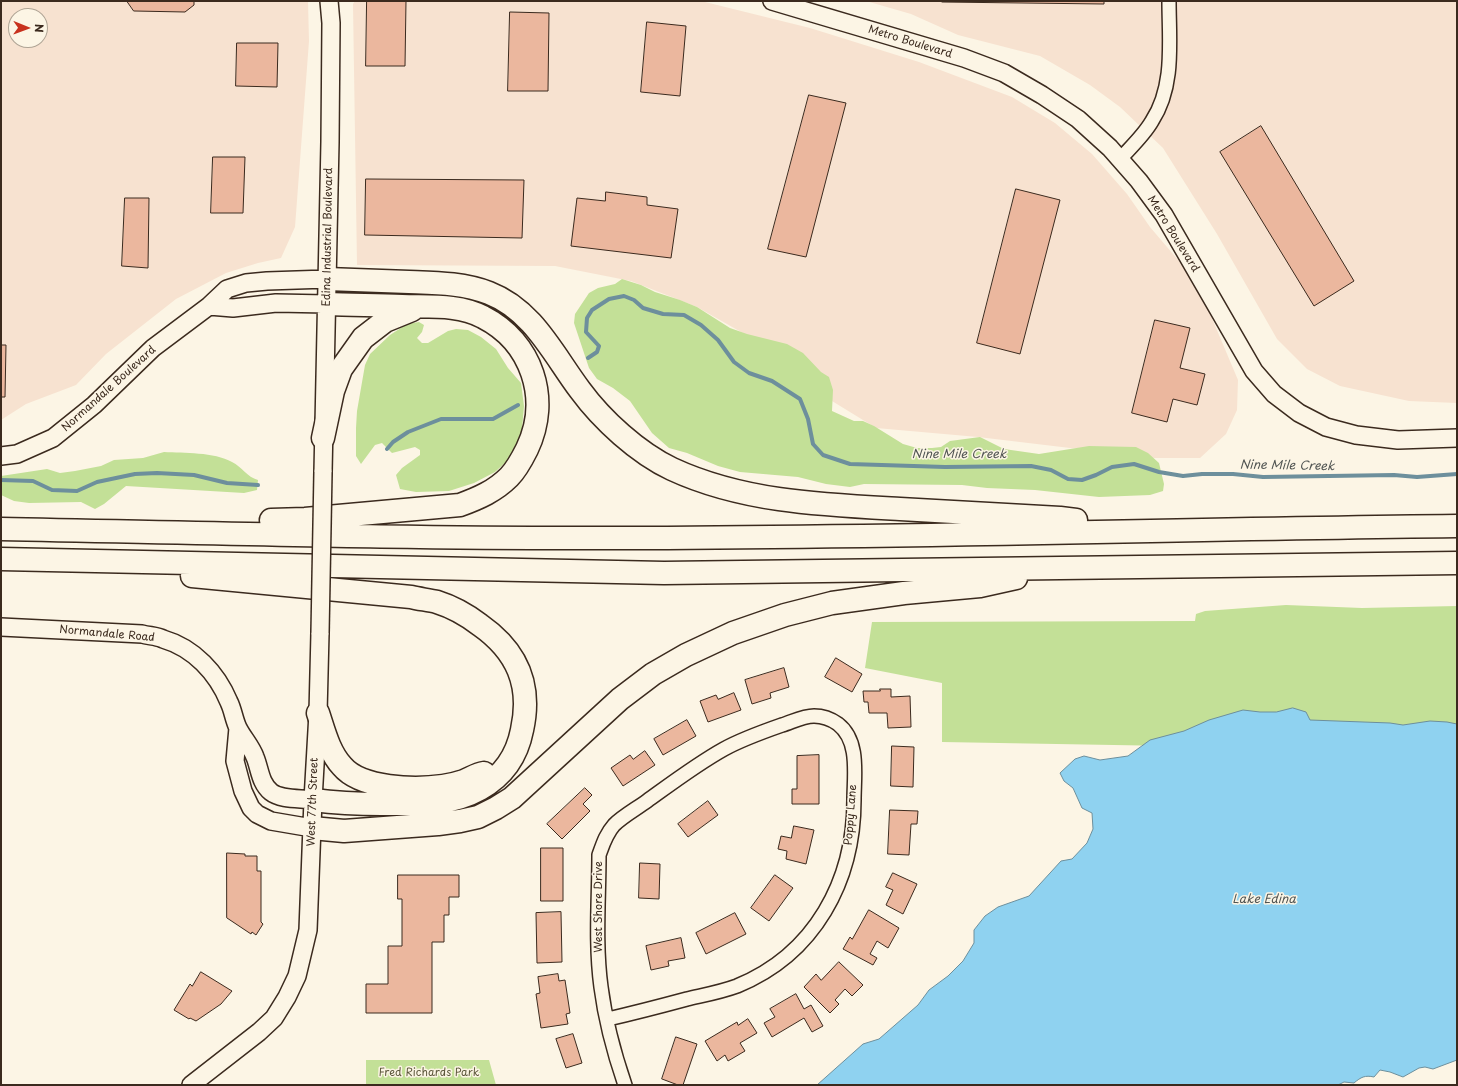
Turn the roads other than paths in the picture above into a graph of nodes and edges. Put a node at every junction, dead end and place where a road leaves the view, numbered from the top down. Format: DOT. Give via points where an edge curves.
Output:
graph roads {
  1 [pos="329,1"];
  2 [pos="772,1"];
  3 [pos="1170,1"];
  4 [pos="1120,159"];
  5 [pos="327,280"];
  6 [pos="327,304"];
  7 [pos="209,306"];
  8 [pos="419,306"];
  9 [pos="323,438"];
  10 [pos="1457,438"];
  11 [pos="1,456"];
  12 [pos="323,472"];
  13 [pos="1457,526"];
  14 [pos="10,529"];
  15 [pos="1157,531"];
  16 [pos="1,559"];
  17 [pos="72,561"];
  18 [pos="1457,563"];
  19 [pos="1064,568"];
  20 [pos="1,627"];
  21 [pos="318,713"];
  22 [pos="800,719"];
  23 [pos="238,728"];
  24 [pos="503,772"];
  25 [pos="313,800"];
  26 [pos="312,828"];
  27 [pos="608,1019"];
  28 [pos="191,1085"];
  29 [pos="626,1085"];
  1 -- 5 [label="street, Edina Industrial Boulevard" via="330,142"];
  2 -- 4 [label="street, Metro Boulevard" via="964,58 1004,73 1078,119"];
  3 -- 4 [label="street" via="1169,65 1167,87 1161,106 1152,121"];
  4 -- 10 [label="street, Metro Boulevard" via="1164,215 1254,371 1274,394 1299,413 1326,427 1356,435 1398,440"];
  5 -- 6 [label="street, Edina Industrial Boulevard"];
  5 -- 7 [label="street, Normandale Boulevard" via="246,283 227,289"];
  5 -- 15 [label="highway" via="459,284 490,293 507,302 525,316 542,335 584,395 618,431 644,452 671,468 703,482 785,500 842,506 1060,518"];
  6 -- 7 [label="street" via="276,303 233,308"];
  6 -- 8 [label="highway"];
  6 -- 9 [label="street, Edina Industrial Boulevard"];
  7 -- 11 [label="street, Normandale Boulevard" via="153,348 94,405 53,438 17,454"];
  8 -- 9 [label="highway" via="385,321 363,338 341,369 333,391"];
  8 -- 14 [label="highway" via="465,310 483,316 499,327 520,348 534,378 537,410 536,426 530,444 510,476 481,497 460,505 305,519"];
  9 -- 12 [label="street, Edina Industrial Boulevard"];
  12 -- 21 [label="street, West 77th Street, bridge"];
  13 -- 15 [label="highway"];
  14 -- 15 [label="highway" via="508,538 804,537"];
  16 -- 17 [label="highway"];
  17 -- 19 [label="highway" via="664,573"];
  17 -- 24 [label="highway" via="210,578 411,597 438,602 466,614 489,631 508,650 519,669 524,689 525,711 520,740"];
  18 -- 19 [label="highway"];
  19 -- 26 [label="highway" via="980,586 832,603 741,630 686,655 653,674 620,699 512,798 496,808 460,821 438,824 344,831"];
  20 -- 23 [label="street, Normandale Road" via="123,632 164,639 198,657 212,672 229,702"];
  21 -- 24 [label="highway" via="332,751 341,766 351,775 368,782 399,786 443,786 464,781 481,773"];
  21 -- 25 [label="street, West 77th Street"];
  22 -- 27 [label="street, West Shore Drive" via="761,732 723,750 627,815 614,825 604,839 599,855 598,955"];
  22 -- 27 [label="street, Poppy Lane" via="826,717 837,723 846,731 854,755 851,844 843,874 830,903 791,953 765,972 737,986"];
  23 -- 25 [label="street, Normandale Road" via="255,756 267,788 272,793"];
  23 -- 26 [label="street, Normandale Road" via="235,760 243,791 251,808 271,821"];
  24 -- 25 [label="highway" via="479,790 461,798 440,802 339,804"];
  25 -- 26 [label="street, West 77th Street"];
  26 -- 28 [label="street, West 77th Street" via="308,930 297,976 274,1018"];
  27 -- 29 [label="street, West Shore Drive" via="618,1065"];
}
